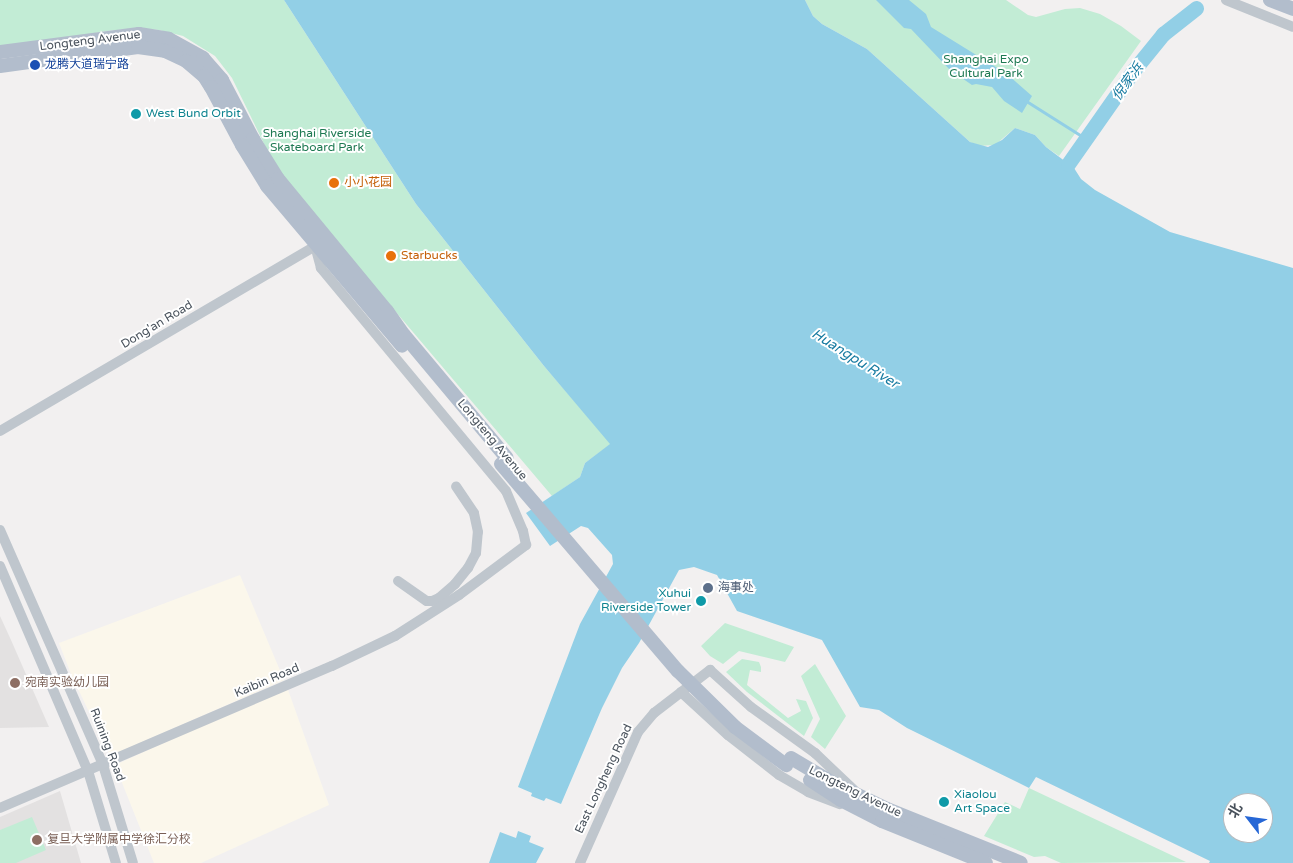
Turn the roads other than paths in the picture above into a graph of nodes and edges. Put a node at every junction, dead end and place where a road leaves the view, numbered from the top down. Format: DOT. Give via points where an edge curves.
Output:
graph roads {
  1 [pos="1226,0"];
  2 [pos="1270,0"];
  3 [pos="1293,9"];
  4 [pos="1293,27"];
  5 [pos="0,52"];
  6 [pos="0,66"];
  7 [pos="321,242"];
  8 [pos="0,431"];
  9 [pos="456,486"];
  10 [pos="0,530"];
  11 [pos="0,566"];
  12 [pos="398,580"];
  13 [pos="681,692"];
  14 [pos="103,765"];
  15 [pos="88,771"];
  16 [pos="857,802"];
  17 [pos="0,808"];
  18 [pos="116,863"];
  19 [pos="133,863"];
  20 [pos="580,863"];
  21 [pos="986,863"];
  22 [pos="1021,863"];
  1 -- 4 [label="street"];
  2 -- 3 [label="main road"];
  5 -- 7 [label="main road, Longteng Avenue" via="138,34 154,35 182,44 213,68 264,159"];
  6 -- 7 [label="main road, Longteng Avenue" via="138,47 165,51 181,58 207,82 254,166 282,206"];
  7 -- 8 [label="street, Dong'an Road"];
  7 -- 14 [label="street, Kaibin Road" via="322,268 506,491 524,531 526,545 459,595 395,636"];
  7 -- 16 [label="main road, Longteng Avenue, bridge" via="672,665 735,727"];
  9 -- 12 [label="street" via="474,513 478,532 476,553 468,568 455,584 432,601 427,601"];
  10 -- 14 [label="street, Ruining Road"];
  11 -- 15 [label="street"];
  13 -- 16 [label="street" via="728,736 779,775 824,798"];
  13 -- 16 [label="street, East Longheng Road" via="710,670 770,722 815,753"];
  13 -- 20 [label="street, East Longheng Road" via="654,713 638,732"];
  14 -- 15 [label="street, Kaibin Road"];
  14 -- 19 [label="street, Ruining Road"];
  15 -- 17 [label="street, Kaibin Road"];
  15 -- 18 [label="street"];
  16 -- 21 [label="main road, Longteng Avenue" via="910,833"];
  16 -- 22 [label="main road, Longteng Avenue"];
}
